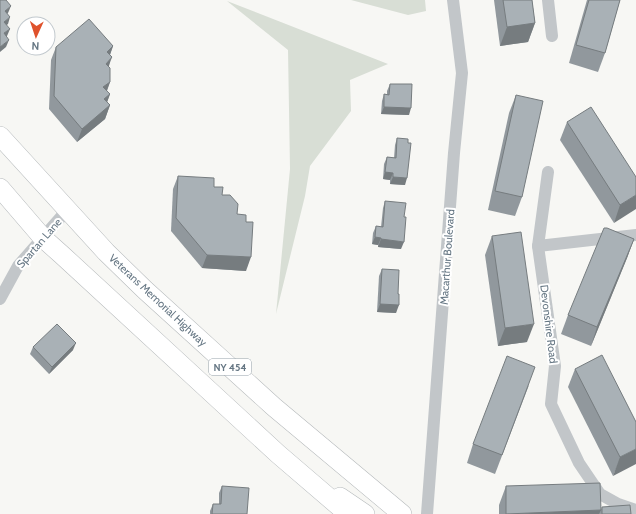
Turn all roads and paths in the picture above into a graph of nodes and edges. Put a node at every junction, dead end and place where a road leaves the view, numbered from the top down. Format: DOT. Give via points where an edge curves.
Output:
graph roads {
  1 [pos="453,0"];
  2 [pos="548,0"];
  3 [pos="552,36"];
  4 [pos="0,136"];
  5 [pos="548,172"];
  6 [pos="0,188"];
  7 [pos="68,210"];
  8 [pos="636,235"];
  9 [pos="43,238"];
  10 [pos="538,246"];
  11 [pos="0,299"];
  12 [pos="278,454"];
  13 [pos="636,510"];
  14 [pos="348,514"];
  15 [pos="365,514"];
  16 [pos="402,514"];
  17 [pos="427,514"];
  1 -- 17 [label="street, Macarthur Boulevard" via="462,74"];
  2 -- 3 [label="street"];
  4 -- 7 [label="highway, Veterans Memorial Highway / NY 454"];
  5 -- 10 [label="street, Devonshire Road"];
  6 -- 9 [label="highway, NY 454"];
  7 -- 9 [label="street, Spartan Lane"];
  7 -- 16 [label="highway, Veterans Memorial Highway / NY 454" via="106,252 178,320 274,407"];
  8 -- 10 [label="street"];
  9 -- 11 [label="street, Spartan Lane" via="18,266"];
  9 -- 12 [label="highway, NY 454"];
  10 -- 13 [label="street, Devonshire Road" via="555,366 551,404 579,463 600,494"];
  12 -- 14 [label="highway, NY 454"];
  12 -- 15 [label="highway"];
}
